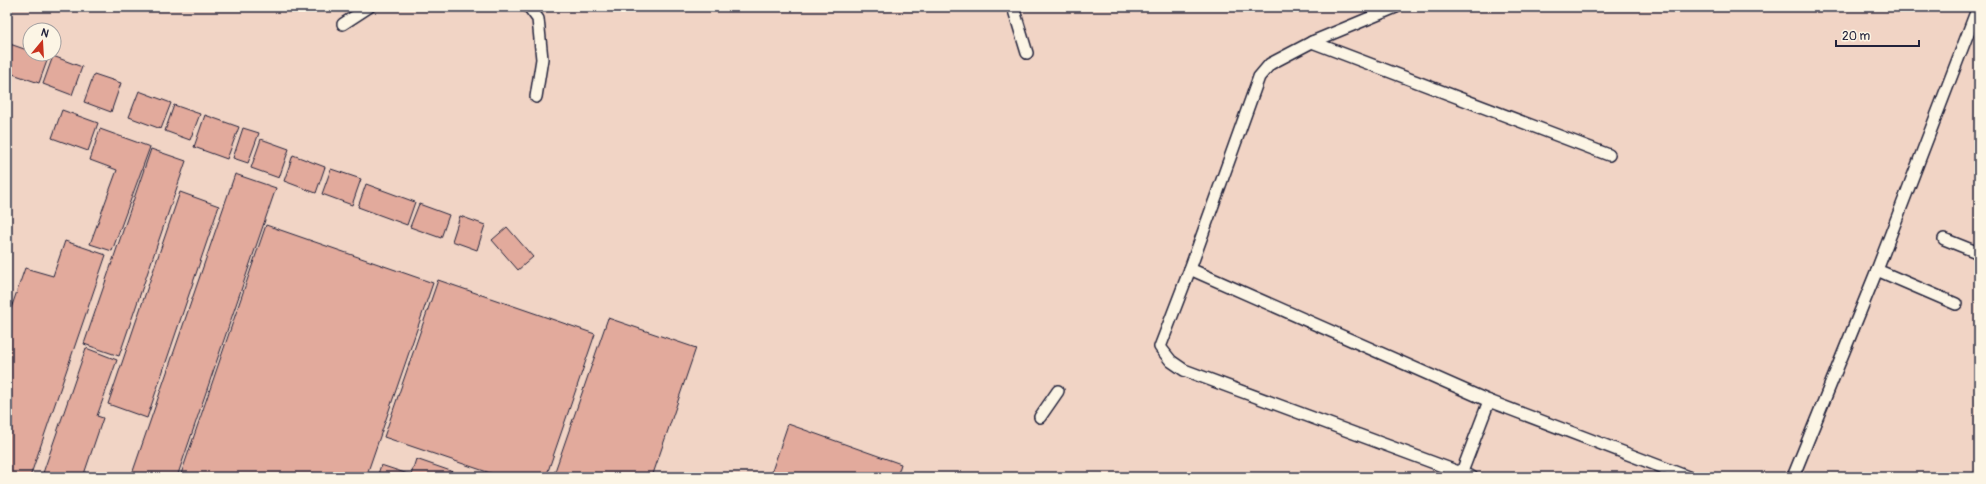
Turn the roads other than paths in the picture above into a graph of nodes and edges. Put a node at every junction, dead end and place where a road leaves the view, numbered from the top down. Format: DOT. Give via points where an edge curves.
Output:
graph roads {
  1 [pos="369,7"];
  2 [pos="529,7"];
  3 [pos="1013,7"];
  4 [pos="1396,7"];
  5 [pos="1978,7"];
  6 [pos="343,24"];
  7 [pos="1312,42"];
  8 [pos="1027,53"];
  9 [pos="536,96"];
  10 [pos="1609,155"];
  11 [pos="1944,239"];
  12 [pos="1979,253"];
  13 [pos="1190,269"];
  14 [pos="1877,270"];
  15 [pos="1956,304"];
  16 [pos="1058,391"];
  17 [pos="1489,401"];
  18 [pos="1040,418"];
  19 [pos="1461,475"];
  20 [pos="1472,477"];
  21 [pos="1688,477"];
  22 [pos="1793,477"];
  1 -- 6 [label="lane"];
  2 -- 9 [label="lane" via="538,19 541,52"];
  3 -- 8 [label="lane"];
  4 -- 7 [label="lane"];
  5 -- 14 [label="lane"];
  7 -- 10 [label="lane"];
  7 -- 13 [label="lane" via="1270,64 1259,77"];
  11 -- 12 [label="lane"];
  13 -- 17 [label="lane"];
  13 -- 19 [label="lane" via="1160,347 1170,361 1184,370"];
  14 -- 15 [label="lane"];
  14 -- 22 [label="lane"];
  16 -- 18 [label="lane"];
  17 -- 19 [label="lane"];
  17 -- 21 [label="lane"];
  19 -- 20 [label="lane"];
}
